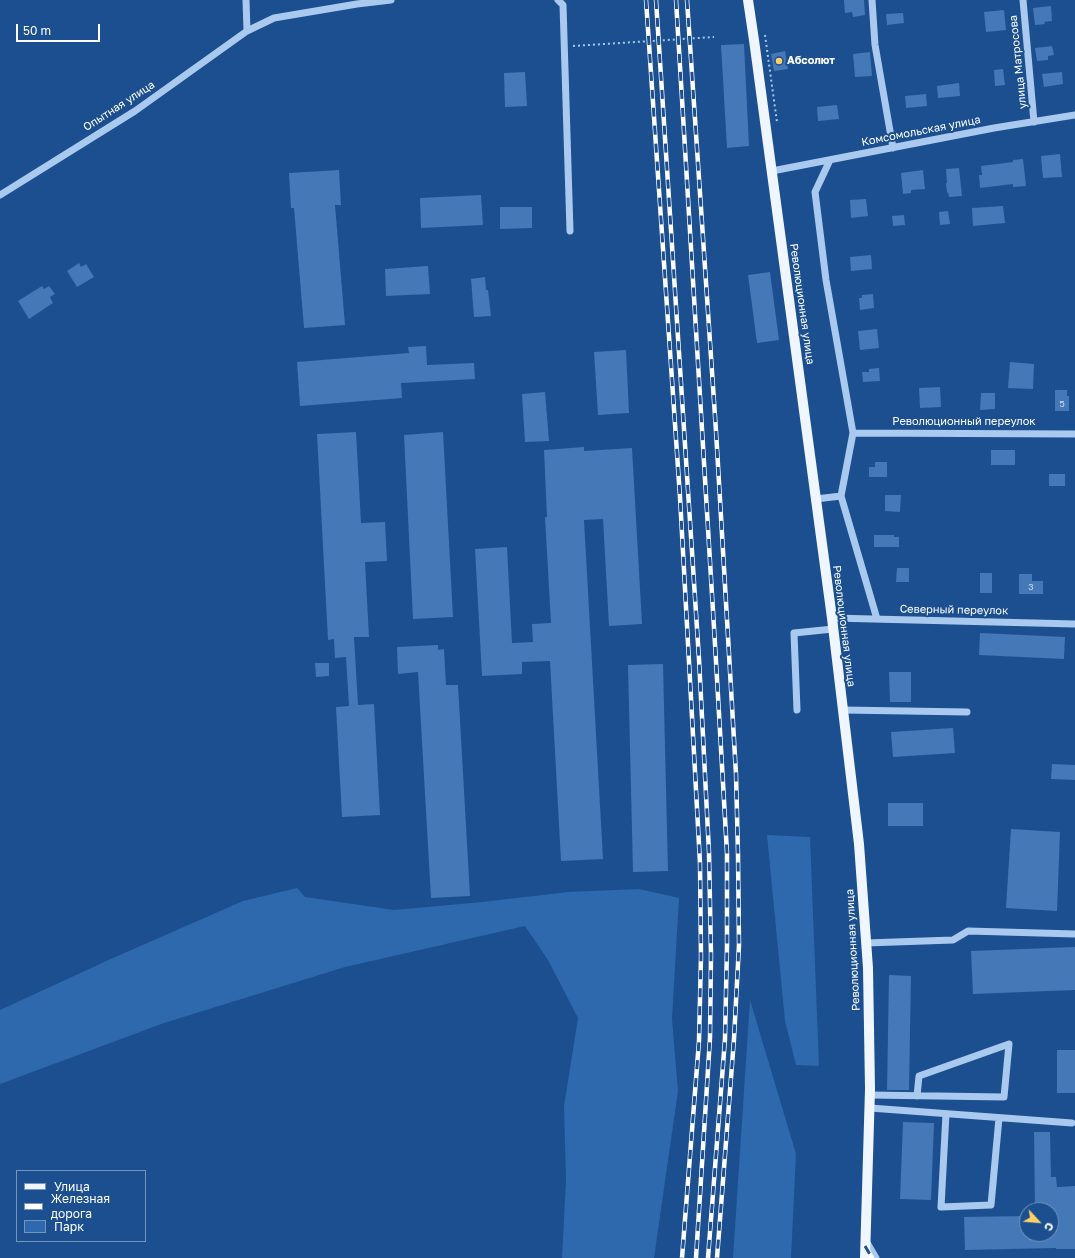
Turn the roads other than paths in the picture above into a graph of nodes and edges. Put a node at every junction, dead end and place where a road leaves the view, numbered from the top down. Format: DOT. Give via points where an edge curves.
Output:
graph roads {
  1 [pos="246,0"];
  2 [pos="391,0"];
  3 [pos="558,0"];
  4 [pos="748,0"];
  5 [pos="872,0"];
  6 [pos="1023,0"];
  7 [pos="248,31"];
  8 [pos="1075,115"];
  9 [pos="1034,122"];
  10 [pos="893,148"];
  11 [pos="830,160"];
  12 [pos="772,171"];
  13 [pos="0,195"];
  14 [pos="570,231"];
  15 [pos="854,433"];
  16 [pos="1075,434"];
  17 [pos="841,496"];
  18 [pos="816,499"];
  19 [pos="832,618"];
  20 [pos="877,620"];
  21 [pos="1075,624"];
  22 [pos="833,630"];
  23 [pos="796,710"];
  24 [pos="843,710"];
  25 [pos="967,712"];
  26 [pos="1075,934"];
  27 [pos="866,943"];
  28 [pos="870,1095"];
  29 [pos="916,1096"];
  30 [pos="870,1108"];
  31 [pos="946,1114"];
  32 [pos="999,1118"];
  33 [pos="1072,1123"];
  34 [pos="865,1239"];
  35 [pos="865,1258"];
  36 [pos="876,1258"];
  1 -- 7 [label="street"];
  2 -- 7 [label="street, Опытная улица" via="274,18"];
  3 -- 14 [label="street" via="562,4"];
  4 -- 12 [label="main road, Революционная улица"];
  5 -- 10 [label="street" via="875,45"];
  6 -- 9 [label="street, улица Матросова"];
  7 -- 13 [label="street, Опытная улица" via="135,111"];
  8 -- 9 [label="street, Комсомольская улица"];
  9 -- 10 [label="street, Комсомольская улица"];
  10 -- 11 [label="street, Комсомольская улица"];
  11 -- 12 [label="street, Комсомольская улица"];
  11 -- 15 [label="street" via="815,192 826,280"];
  12 -- 18 [label="main road, Революционная улица"];
  15 -- 16 [label="street, Революционный переулок"];
  15 -- 17 [label="street"];
  17 -- 18 [label="street"];
  17 -- 20 [label="street"];
  18 -- 19 [label="main road, Революционная улица"];
  19 -- 20 [label="street, Северный переулок"];
  19 -- 22 [label="main road, Революционная улица"];
  20 -- 21 [label="street, Северный переулок"];
  22 -- 23 [label="street" via="794,633"];
  22 -- 24 [label="main road, Революционная улица"];
  24 -- 25 [label="street"];
  24 -- 27 [label="main road, Революционная улица" via="859,844"];
  26 -- 27 [label="street" via="968,931 952,940"];
  27 -- 28 [label="main road, Революционная улица"];
  28 -- 29 [label="street"];
  28 -- 30 [label="main road, Революционная улица"];
  29 -- 29 [label="street" via="1004,1097 1009,1044 919,1076"];
  30 -- 31 [label="street"];
  30 -- 34 [label="main road, Революционная улица"];
  31 -- 32 [label="street"];
  31 -- 32 [label="street" via="941,1207 991,1205"];
  32 -- 33 [label="street"];
  34 -- 35 [label="main road, Революционная улица"];
  34 -- 36 [label="street"];
}
